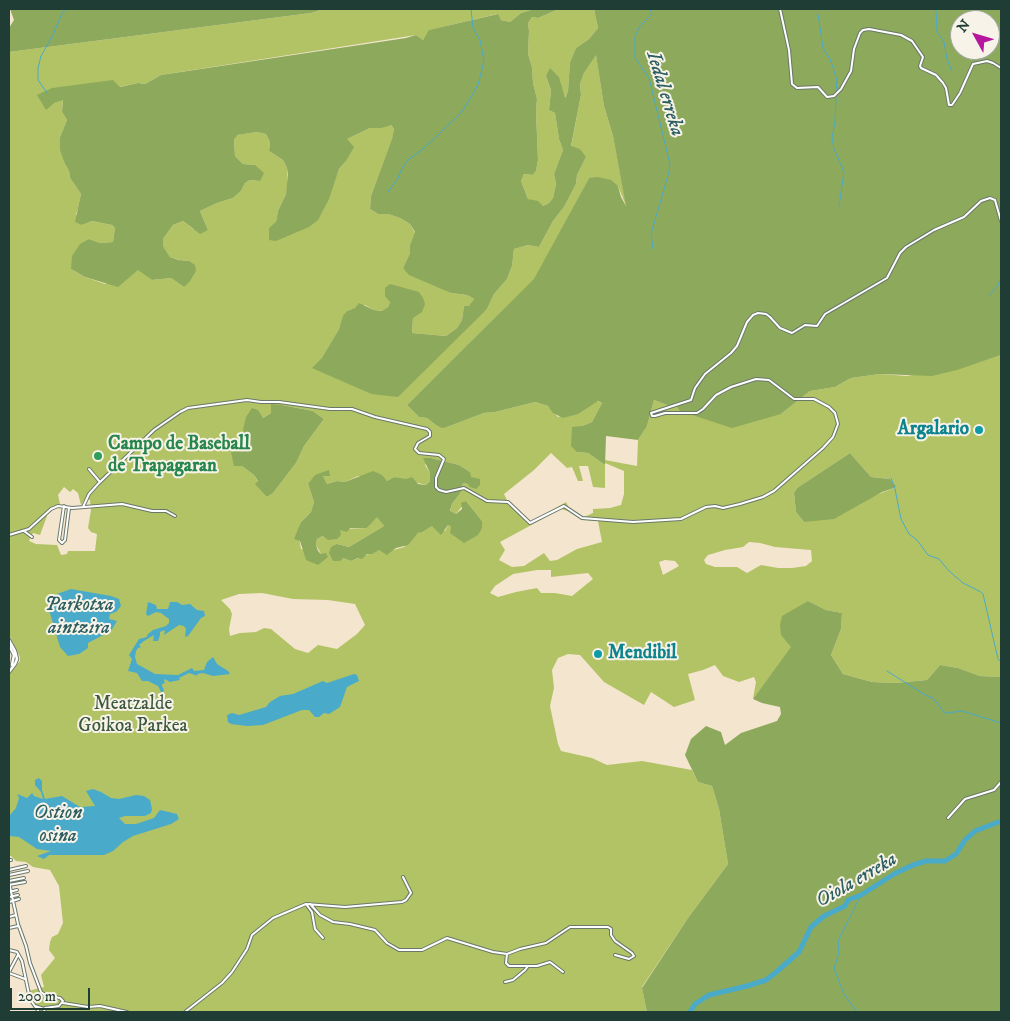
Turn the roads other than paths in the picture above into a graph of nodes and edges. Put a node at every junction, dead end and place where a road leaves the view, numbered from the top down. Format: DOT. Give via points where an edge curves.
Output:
graph roads {
  1 [pos="780,9"];
  2 [pos="1001,68"];
  3 [pos="1001,221"];
  4 [pos="89,470"];
  5 [pos="100,482"];
  6 [pos="64,506"];
  7 [pos="83,507"];
  8 [pos="69,508"];
  9 [pos="175,516"];
  10 [pos="24,531"];
  11 [pos="9,534"];
  12 [pos="32,537"];
  13 [pos="9,640"];
  14 [pos="9,645"];
  15 [pos="9,672"];
  16 [pos="1001,782"];
  17 [pos="948,818"];
  18 [pos="26,866"];
  19 [pos="9,870"];
  20 [pos="28,871"];
  21 [pos="9,875"];
  22 [pos="403,877"];
  23 [pos="24,878"];
  24 [pos="24,882"];
  25 [pos="9,883"];
  26 [pos="17,890"];
  27 [pos="10,892"];
  28 [pos="18,895"];
  29 [pos="10,896"];
  30 [pos="20,899"];
  31 [pos="12,901"];
  32 [pos="9,902"];
  33 [pos="308,904"];
  34 [pos="14,906"];
  35 [pos="9,908"];
  36 [pos="16,916"];
  37 [pos="9,917"];
  38 [pos="18,926"];
  39 [pos="9,928"];
  40 [pos="323,938"];
  41 [pos="9,950"];
  42 [pos="507,954"];
  43 [pos="18,955"];
  44 [pos="614,955"];
  45 [pos="528,966"];
  46 [pos="9,972"];
  47 [pos="563,972"];
  48 [pos="26,980"];
  49 [pos="505,982"];
  50 [pos="63,1003"];
  51 [pos="35,1006"];
  52 [pos="44,1011"];
  53 [pos="39,1012"];
  54 [pos="127,1012"];
  55 [pos="185,1012"];
  1 -- 2 [label="street" via="792,84 797,88 818,87 829,98 844,84 851,71 860,33 869,28 901,35 912,41 923,56 921,68 944,83 949,105 952,106 973,64 987,62"];
  3 -- 5 [label="street" via="995,200 980,201 964,216 906,247 887,278 825,314 817,326 805,325 792,333 780,328 766,314 753,315 737,346 701,379 691,400 652,411 650,414 656,416 696,413 716,395 756,379 769,380 794,400 814,399 830,407 838,418 837,429 817,454 768,494 732,506 706,507 682,519 633,522 577,516 564,506 530,523 508,502 486,501 464,488 446,492 439,490 436,478 444,459 439,455 419,454 415,450 430,436 427,429 375,418 352,408 330,409 272,401 237,400 184,410 154,430"];
  4 -- 5 [label="street"];
  5 -- 7 [label="street"];
  6 -- 8 [label="street"];
  6 -- 8 [label="street" via="59,540 62,543"];
  6 -- 10 [label="street" via="51,509"];
  7 -- 8 [label="street"];
  7 -- 9 [label="street" via="127,504 152,512 166,511"];
  10 -- 11 [label="street"];
  10 -- 12 [label="street"];
  13 -- 15 [label="street" via="16,662"];
  14 -- 15 [label="street" via="14,658"];
  16 -- 17 [label="street" via="994,790 965,799"];
  18 -- 19 [label="street"];
  20 -- 21 [label="street"];
  22 -- 33 [label="street" via="411,893 402,902 345,907"];
  23 -- 25 [label="street"];
  24 -- 25 [label="street"];
  25 -- 27 [label="street"];
  26 -- 27 [label="street"];
  27 -- 29 [label="street"];
  28 -- 29 [label="street"];
  29 -- 31 [label="street"];
  30 -- 31 [label="street"];
  31 -- 32 [label="street"];
  31 -- 34 [label="street"];
  33 -- 40 [label="street" via="315,929"];
  33 -- 42 [label="street" via="333,922 375,930 399,950 422,950 447,938"];
  33 -- 55 [label="street" via="273,918 254,932 243,958 232,972"];
  34 -- 35 [label="street"];
  34 -- 36 [label="street"];
  36 -- 37 [label="street"];
  36 -- 38 [label="street"];
  38 -- 39 [label="street"];
  38 -- 50 [label="street" via="41,992 58,997"];
  41 -- 43 [label="street"];
  42 -- 44 [label="street" via="546,943 570,927 608,927 615,941 634,956 628,959"];
  42 -- 45 [label="street" via="507,965"];
  43 -- 46 [label="street"];
  43 -- 48 [label="street"];
  45 -- 47 [label="street" via="550,962"];
  45 -- 49 [label="street" via="513,980"];
  46 -- 48 [label="street"];
  48 -- 51 [label="street"];
  50 -- 52 [label="street"];
  50 -- 54 [label="street"];
  51 -- 52 [label="street"];
  51 -- 53 [label="street"];
}
